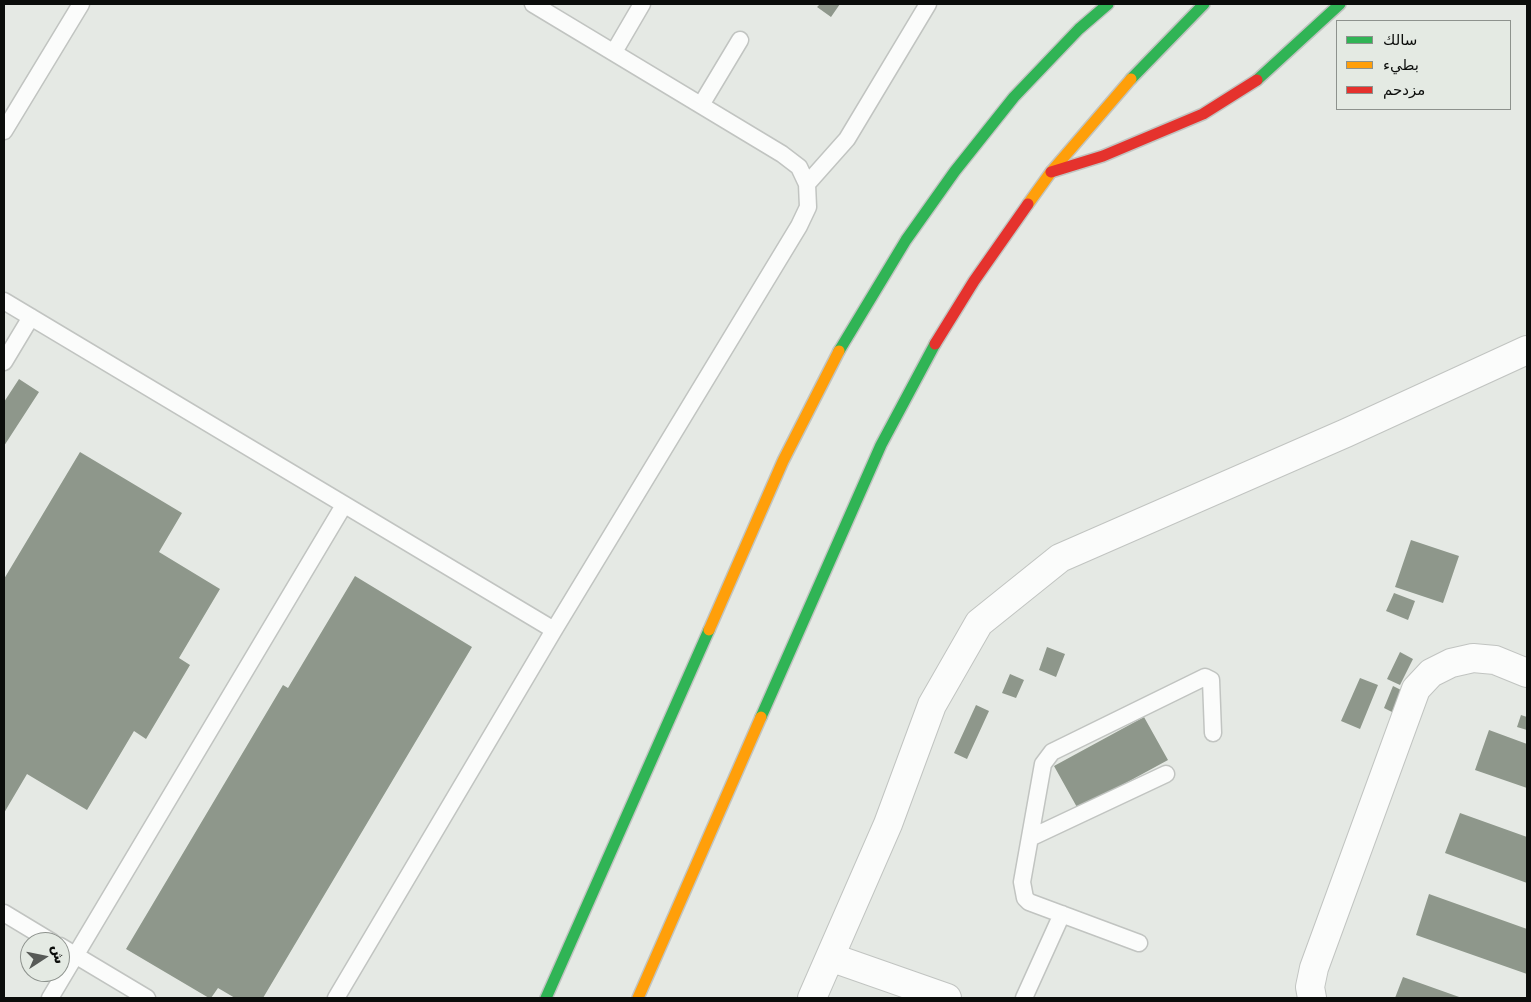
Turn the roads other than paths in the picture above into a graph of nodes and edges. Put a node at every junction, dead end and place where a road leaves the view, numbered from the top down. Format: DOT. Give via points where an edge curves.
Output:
graph roads {
  1 [pos="81,4"];
  2 [pos="533,4"];
  3 [pos="642,4"];
  4 [pos="928,4"];
  5 [pos="1108,4"];
  6 [pos="1204,4"];
  7 [pos="1326,4"];
  8 [pos="1340,4"];
  9 [pos="740,40"];
  10 [pos="1296,45"];
  11 [pos="614,52"];
  12 [pos="701,105"];
  13 [pos="4,131"];
  14 [pos="1051,172"];
  15 [pos="806,184"];
  16 [pos="4,301"];
  17 [pos="31,317"];
  18 [pos="1527,350"];
  19 [pos="4,362"];
  20 [pos="344,505"];
  21 [pos="554,630"];
  22 [pos="1527,673"];
  23 [pos="1212,733"];
  24 [pos="1166,774"];
  25 [pos="1030,838"];
  26 [pos="4,913"];
  27 [pos="1062,914"];
  28 [pos="35,932"];
  29 [pos="1139,943"];
  30 [pos="70,952"];
  31 [pos="76,956"];
  32 [pos="830,957"];
  33 [pos="50,998"];
  34 [pos="147,998"];
  35 [pos="336,998"];
  36 [pos="546,998"];
  37 [pos="638,998"];
  38 [pos="812,998"];
  39 [pos="947,998"];
  40 [pos="1024,998"];
  41 [pos="1312,998"];
  1 -- 13 [label="lane"];
  2 -- 11 [label="lane"];
  3 -- 11 [label="lane"];
  4 -- 15 [label="lane" via="847,139"];
  5 -- 36 [label="street" via="1079,29 1014,97 954,170 861,311 783,461"];
  6 -- 14 [label="street" via="1137,72"];
  7 -- 10 [label="street"];
  8 -- 10 [label="street"];
  9 -- 12 [label="lane"];
  10 -- 14 [label="street" via="1253,83 1203,114 1103,156"];
  11 -- 12 [label="lane"];
  12 -- 15 [label="lane" via="782,154 799,167"];
  14 -- 37 [label="street" via="940,334 881,445"];
  15 -- 21 [label="lane" via="808,207 799,226"];
  16 -- 17 [label="lane"];
  17 -- 19 [label="lane"];
  17 -- 20 [label="lane"];
  18 -- 32 [label="street" via="1346,434 1060,558 979,623 932,705 888,824"];
  20 -- 21 [label="lane"];
  20 -- 31 [label="lane"];
  21 -- 35 [label="lane"];
  22 -- 41 [label="street" via="1495,660 1473,658 1451,662 1432,673 1416,689 1314,968 1310,987"];
  23 -- 25 [label="lane" via="1211,680 1205,677 1052,752 1043,764"];
  24 -- 25 [label="lane"];
  25 -- 27 [label="lane" via="1022,882 1025,898"];
  26 -- 28 [label="lane"];
  27 -- 29 [label="lane"];
  27 -- 40 [label="lane"];
  30 -- 31 [label="lane"];
  31 -- 33 [label="lane"];
  31 -- 34 [label="lane"];
  32 -- 38 [label="street"];
  32 -- 39 [label="street"];
}
